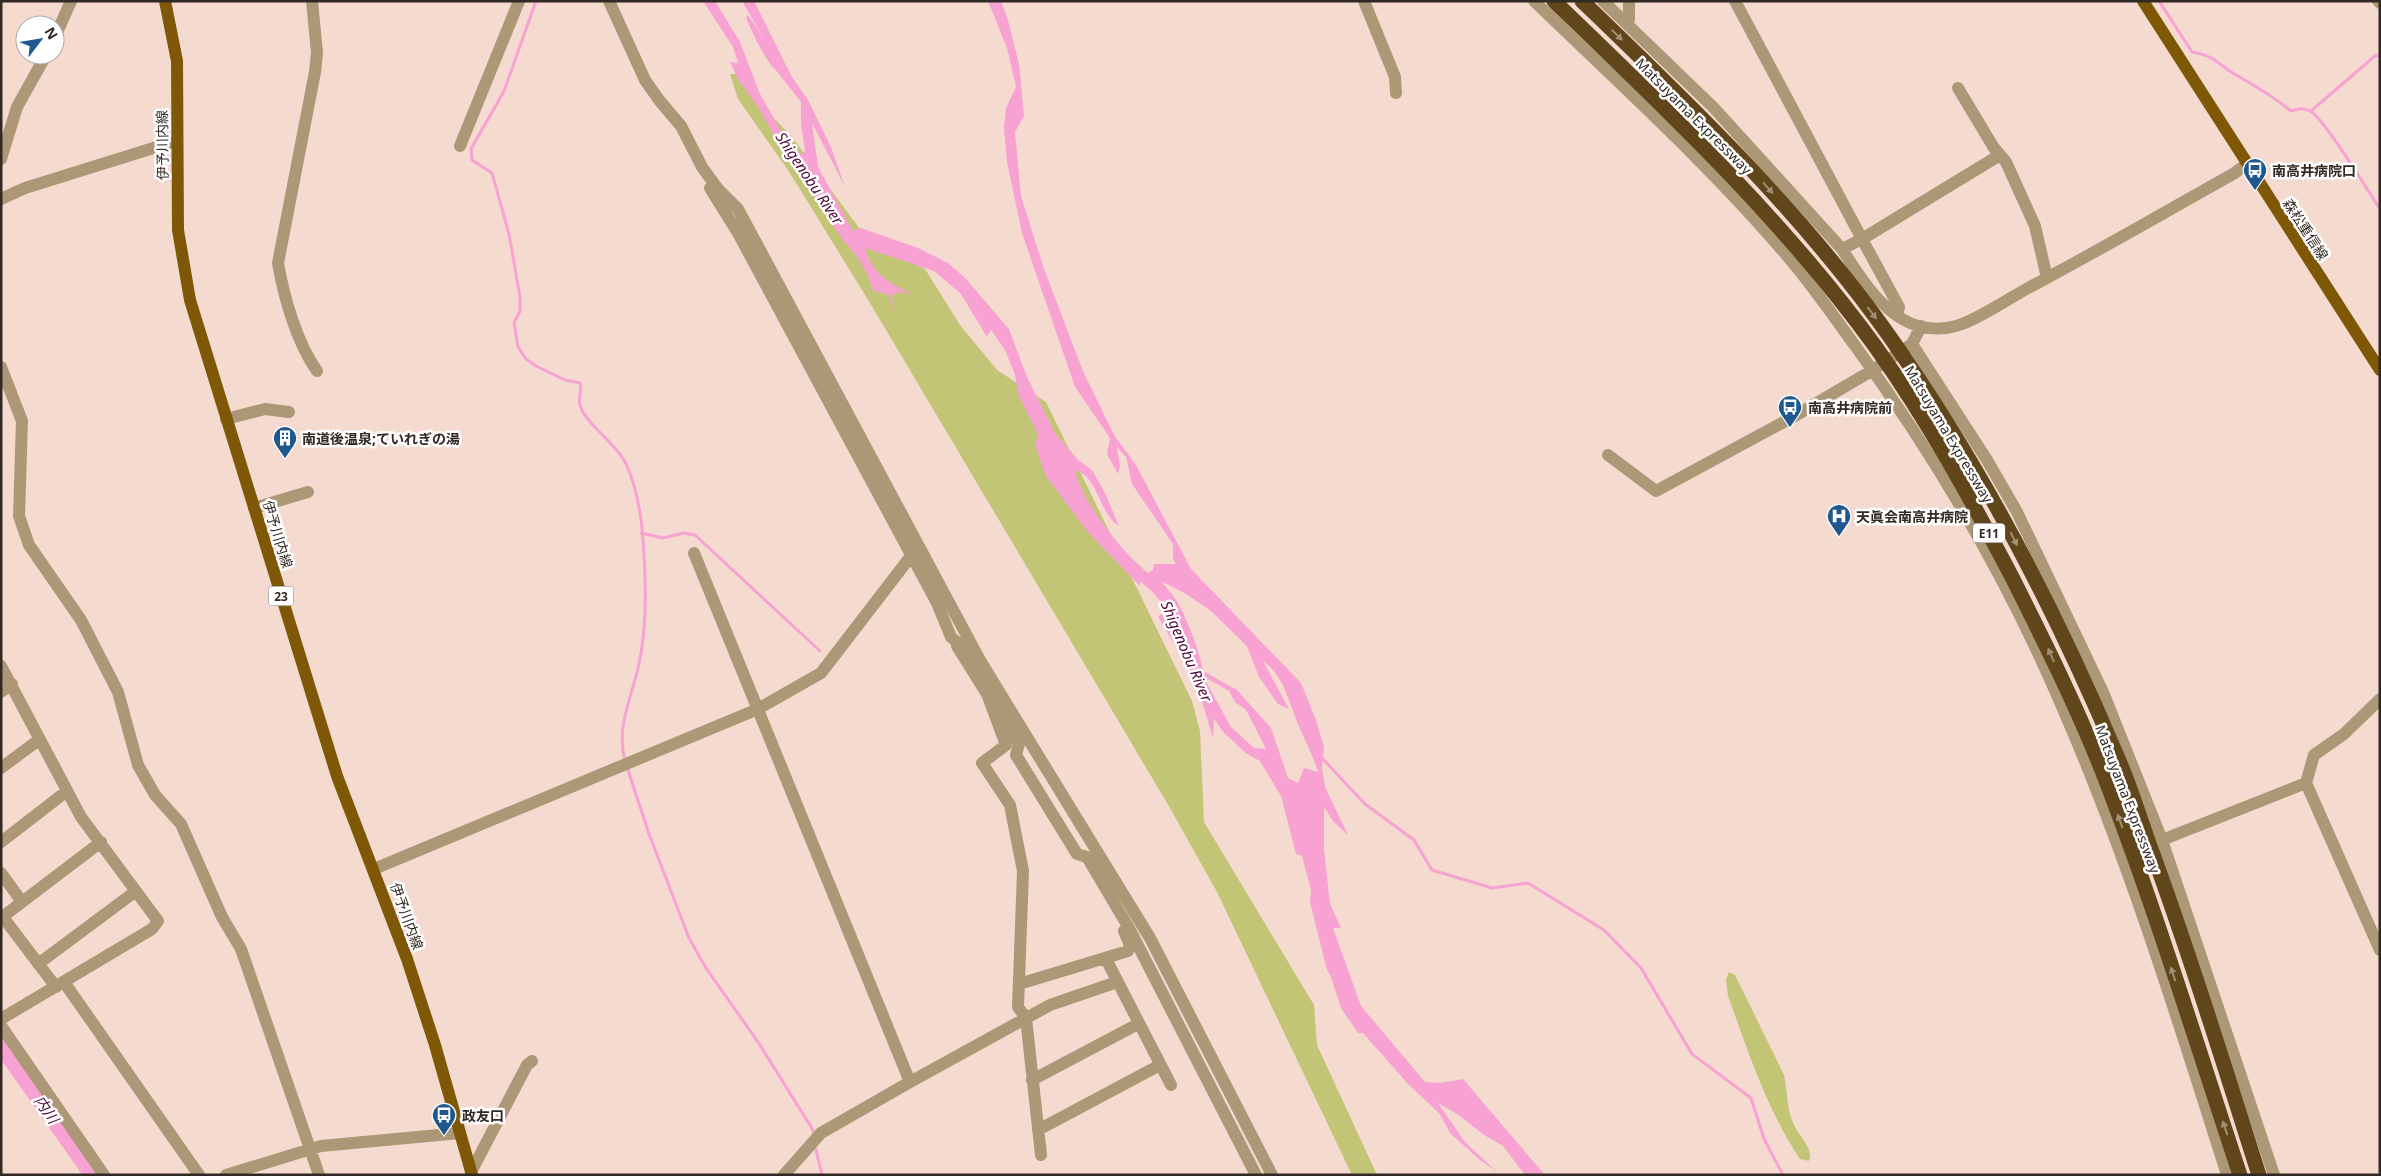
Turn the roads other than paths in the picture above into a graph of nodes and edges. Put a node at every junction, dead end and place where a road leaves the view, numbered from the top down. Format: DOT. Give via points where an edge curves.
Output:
graph roads {
  1 [pos="71,1"];
  2 [pos="165,1"];
  3 [pos="312,1"];
  4 [pos="519,1"];
  5 [pos="609,1"];
  6 [pos="1364,1"];
  7 [pos="1534,1"];
  8 [pos="1554,1"];
  9 [pos="1582,1"];
  10 [pos="1603,1"];
  11 [pos="1628,1"];
  12 [pos="1735,1"];
  13 [pos="2143,1"];
  14 [pos="65,15"];
  15 [pos="1627,24"];
  16 [pos="41,65"];
  17 [pos="1958,88"];
  18 [pos="1396,93"];
  19 [pos="176,141"];
  20 [pos="460,146"];
  21 [pos="2000,155"];
  22 [pos="1,159"];
  23 [pos="2247,164"];
  24 [pos="702,167"];
  25 [pos="1,199"];
  26 [pos="1862,239"];
  27 [pos="1842,249"];
  28 [pos="2047,278"];
  29 [pos="1897,315"];
  30 [pos="1921,326"];
  31 [pos="1912,344"];
  32 [pos="1,367"];
  33 [pos="1872,370"];
  34 [pos="2380,370"];
  35 [pos="317,371"];
  36 [pos="289,412"];
  37 [pos="226,419"];
  38 [pos="1608,455"];
  39 [pos="308,492"];
  40 [pos="254,508"];
  41 [pos="694,553"];
  42 [pos="910,556"];
  43 [pos="951,637"];
  44 [pos="981,662"];
  45 [pos="1,666"];
  46 [pos="12,684"];
  47 [pos="1,692"];
  48 [pos="987,694"];
  49 [pos="2380,698"];
  50 [pos="758,709"];
  51 [pos="40,739"];
  52 [pos="1,768"];
  53 [pos="2306,783"];
  54 [pos="67,791"];
  55 [pos="2162,840"];
  56 [pos="1,841"];
  57 [pos="101,842"];
  58 [pos="1098,850"];
  59 [pos="374,869"];
  60 [pos="1,873"];
  61 [pos="136,891"];
  62 [pos="1107,891"];
  63 [pos="22,902"];
  64 [pos="2,917"];
  65 [pos="2380,950"];
  66 [pos="1106,959"];
  67 [pos="38,964"];
  68 [pos="1117,982"];
  69 [pos="60,984"];
  70 [pos="1019,984"];
  71 [pos="1026,1018"];
  72 [pos="1,1019"];
  73 [pos="1138,1024"];
  74 [pos="1,1026"];
  75 [pos="532,1061"];
  76 [pos="1160,1065"];
  77 [pos="1032,1080"];
  78 [pos="910,1082"];
  79 [pos="1171,1085"];
  80 [pos="1038,1130"];
  81 [pos="460,1133"];
  82 [pos="310,1148"];
  83 [pos="1041,1155"];
  84 [pos="472,1173"];
  85 [pos="104,1175"];
  86 [pos="199,1175"];
  87 [pos="226,1175"];
  88 [pos="319,1175"];
  89 [pos="784,1175"];
  90 [pos="1256,1175"];
  91 [pos="1272,1175"];
  92 [pos="2228,1175"];
  93 [pos="2240,1175"];
  94 [pos="2259,1175"];
  95 [pos="2274,1175"];
  1 -- 14 [label="street"];
  2 -- 19 [label="main road, 伊予川内線 / 23" via="177,61"];
  3 -- 35 [label="street" via="317,53 315,72 278,263 305,353"];
  4 -- 20 [label="street"];
  5 -- 24 [label="street" via="645,80 680,126"];
  6 -- 18 [label="street" via="1395,77"];
  7 -- 33 [label="street" via="1689,150 1741,205 1790,259"];
  93 -- 8 [label="highway, Matsuyama Expressway / E11, one-way, bridge" via="2145,887 2100,765 2047,646 1928,426 1875,346 1752,197"];
  9 -- 94 [label="highway, Matsuyama Expressway / E11, one-way, bridge" via="1687,102 1833,262 1889,336 2005,521 2065,638 2118,759 2205,1004"];
  10 -- 15 [label="street"];
  11 -- 15 [label="street" via="1630,18"];
  12 -- 26 [label="street"];
  13 -- 23 [label="main road, 森松重信線"];
  15 -- 27 [label="street" via="1714,108"];
  16 -- 22 [label="street" via="17,108"];
  17 -- 21 [label="street"];
  19 -- 25 [label="street" via="25,188"];
  19 -- 37 [label="main road, 伊予川内線 / 23" via="178,230 190,300"];
  21 -- 26 [label="street"];
  21 -- 28 [label="street" via="2035,226"];
  23 -- 28 [label="street"];
  23 -- 34 [label="main road, 森松重信線"];
  24 -- 42 [label="street" via="708,184 738,233"];
  24 -- 44 [label="street" via="738,209"];
  26 -- 27 [label="street"];
  26 -- 29 [label="street" via="1900,307"];
  27 -- 29 [label="street" via="1854,268"];
  28 -- 30 [label="street" via="1957,326"];
  29 -- 30 [label="street"];
  30 -- 31 [label="street"];
  31 -- 33 [label="street"];
  31 -- 55 [label="street" via="2017,512 2103,692"];
  32 -- 82 [label="street" via="22,421 19,516 29,545 81,620 118,692 138,765 155,795 181,824 222,917 241,949"];
  33 -- 38 [label="street" via="1656,491"];
  33 -- 92 [label="street" via="1928,451 1981,543 2063,709 2120,853"];
  36 -- 37 [label="street" via="265,409"];
  37 -- 40 [label="main road, 伊予川内線 / 23"];
  39 -- 40 [label="street"];
  40 -- 59 [label="main road, 伊予川内線 / 23" via="337,776"];
  41 -- 50 [label="street"];
  42 -- 43 [label="street" via="937,603"];
  42 -- 50 [label="street" via="821,672"];
  43 -- 44 [label="street"];
  43 -- 48 [label="street"];
  44 -- 58 [label="street"];
  45 -- 46 [label="street"];
  46 -- 47 [label="street"];
  46 -- 51 [label="street"];
  48 -- 62 [label="street" via="1019,744 1016,755 1077,854 1086,857"];
  48 -- 70 [label="street" via="1006,745 982,763 1010,805 1022,871"];
  49 -- 53 [label="street" via="2344,734 2314,755"];
  50 -- 59 [label="street"];
  50 -- 78 [label="street"];
  51 -- 52 [label="street"];
  51 -- 54 [label="street"];
  53 -- 55 [label="street"];
  53 -- 65 [label="street"];
  54 -- 56 [label="street"];
  54 -- 57 [label="street" via="81,817"];
  55 -- 95 [label="street"];
  57 -- 61 [label="street"];
  57 -- 63 [label="street"];
  58 -- 62 [label="street" via="1098,865"];
  58 -- 91 [label="street" via="1150,938"];
  59 -- 81 [label="main road, 伊予川内線 / 23" via="407,959"];
  60 -- 63 [label="street"];
  61 -- 67 [label="street"];
  61 -- 69 [label="street" via="158,921 152,929"];
  62 -- 66 [label="street" via="1130,945 1128,951"];
  62 -- 90 [label="street" via="1130,928"];
  63 -- 64 [label="street"];
  64 -- 67 [label="street"];
  66 -- 68 [label="street"];
  66 -- 70 [label="street"];
  67 -- 69 [label="street"];
  68 -- 71 [label="street" via="1050,1005"];
  68 -- 73 [label="street"];
  69 -- 72 [label="street"];
  69 -- 86 [label="street"];
  70 -- 71 [label="street" via="1018,1007"];
  71 -- 77 [label="street"];
  71 -- 78 [label="street"];
  73 -- 76 [label="street"];
  73 -- 77 [label="street"];
  74 -- 85 [label="street"];
  75 -- 84 [label="street" via="527,1065"];
  76 -- 79 [label="street"];
  76 -- 80 [label="street"];
  77 -- 80 [label="street"];
  78 -- 89 [label="street" via="821,1134"];
  80 -- 83 [label="street"];
  81 -- 82 [label="street"];
  81 -- 84 [label="main road, 伊予川内線 / 23"];
  82 -- 87 [label="street"];
  82 -- 88 [label="street"];
}
